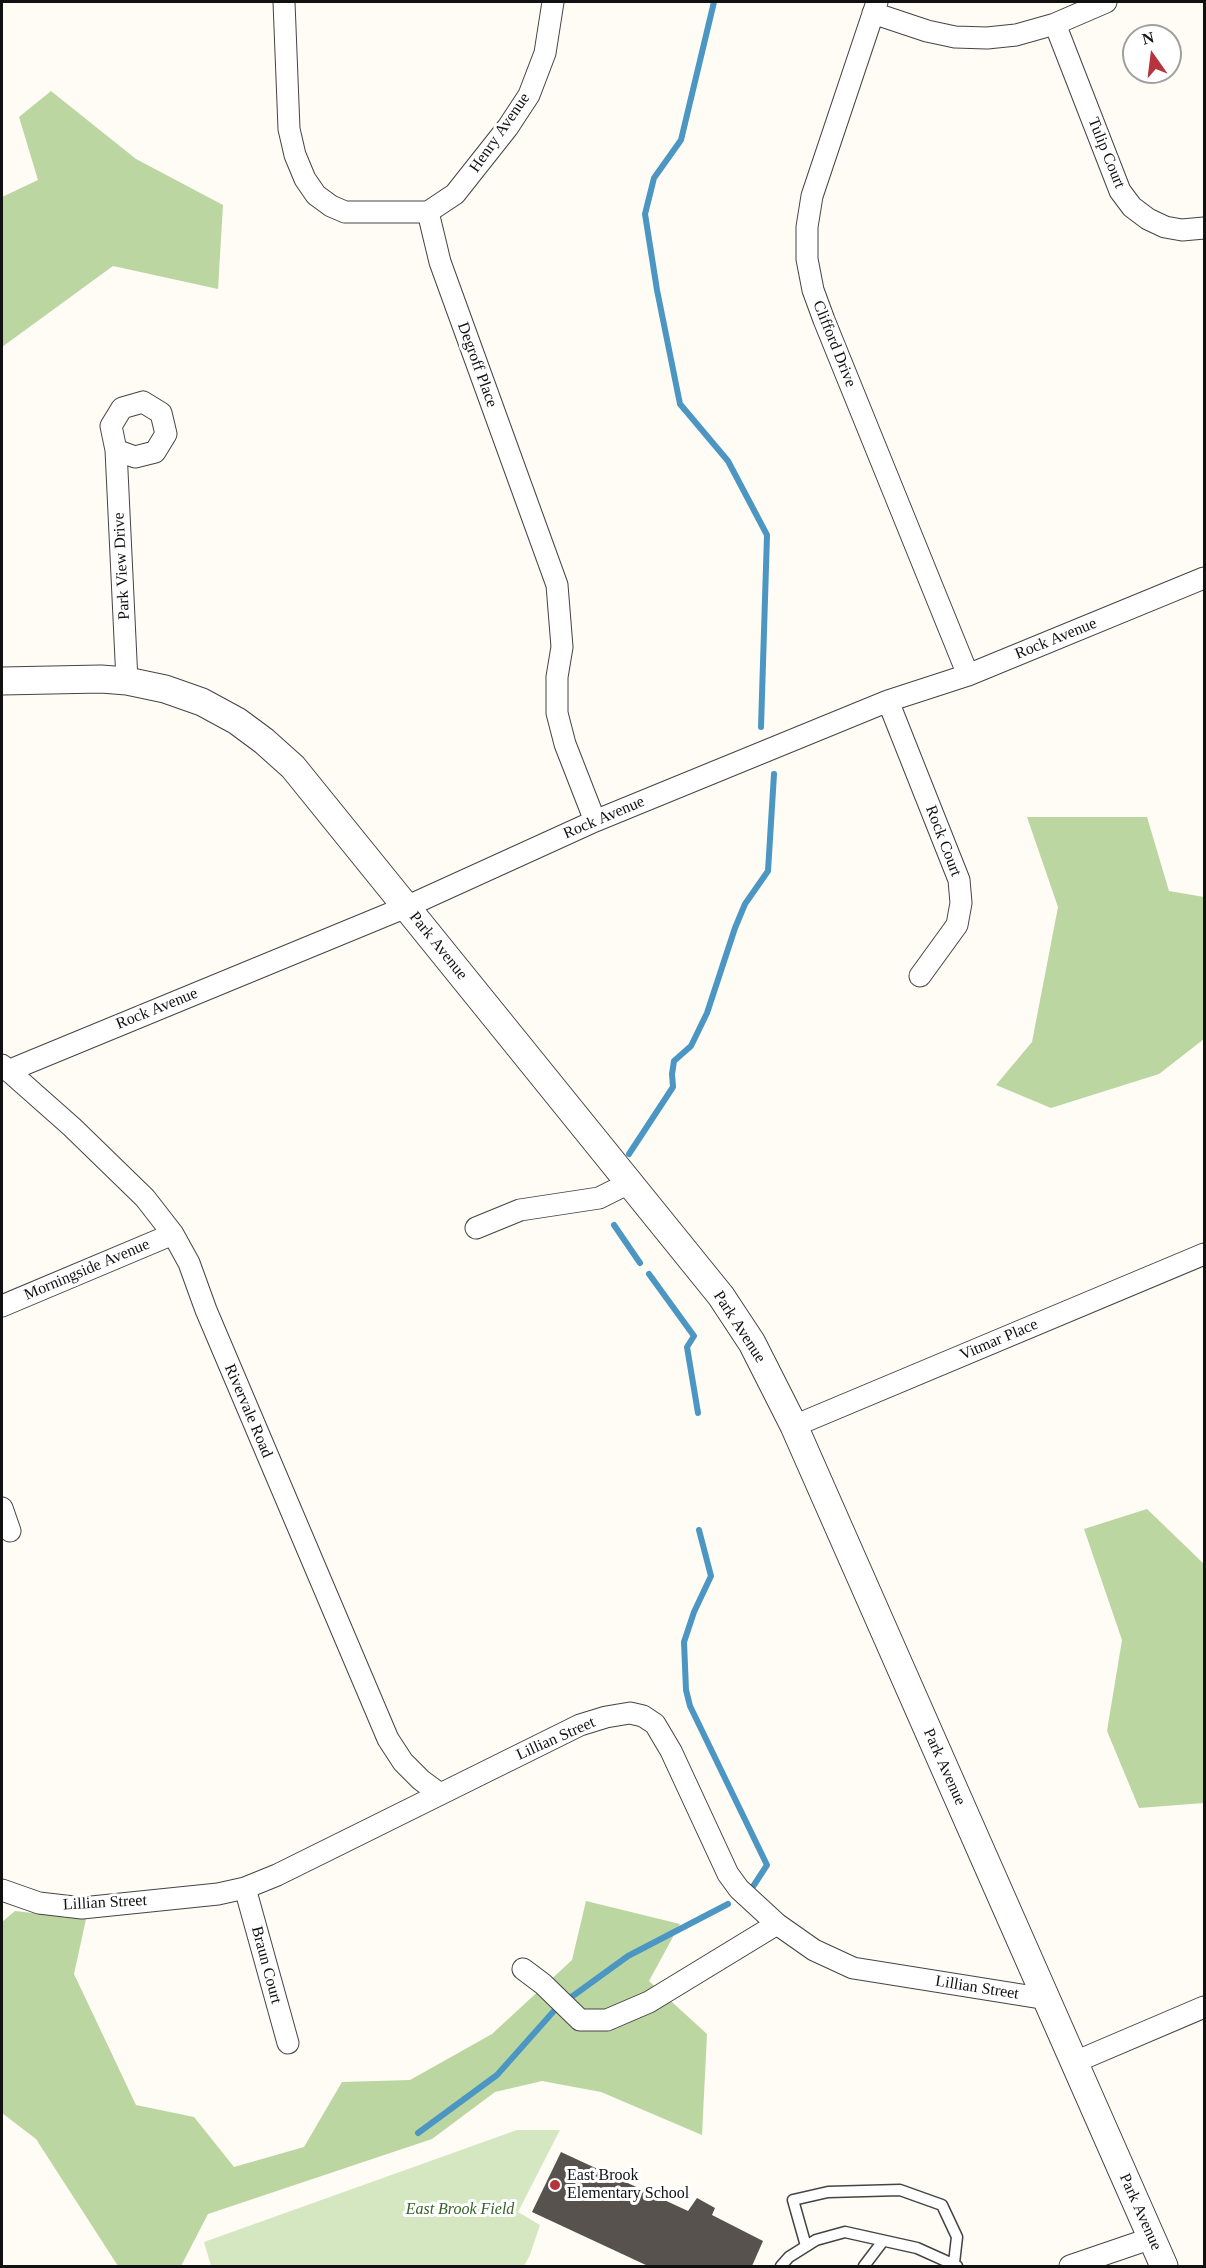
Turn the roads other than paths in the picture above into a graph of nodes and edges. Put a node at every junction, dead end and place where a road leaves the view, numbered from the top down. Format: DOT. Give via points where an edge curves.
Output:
graph roads {
  1 [pos="284,2"];
  2 [pos="553,2"];
  3 [pos="1106,2"];
  4 [pos="875,7"];
  5 [pos="1055,24"];
  6 [pos="428,212"];
  7 [pos="1204,228"];
  8 [pos="116,450"];
  9 [pos="1204,578"];
  10 [pos="968,675"];
  11 [pos="2,681"];
  12 [pos="128,681"];
  13 [pos="888,701"];
  14 [pos="595,821"];
  15 [pos="406,907"];
  16 [pos="920,976"];
  17 [pos="5,1068"];
  18 [pos="629,1183"];
  19 [pos="476,1228"];
  20 [pos="173,1234"];
  21 [pos="1204,1254"];
  22 [pos="2,1306"];
  23 [pos="794,1426"];
  24 [pos="2,1508"];
  25 [pos="10,1531"];
  26 [pos="440,1794"];
  27 [pos="245,1888"];
  28 [pos="2,1890"];
  29 [pos="777,1924"];
  30 [pos="523,1969"];
  31 [pos="1047,1999"];
  32 [pos="1204,2007"];
  33 [pos="288,2043"];
  34 [pos="1075,2062"];
  35 [pos="1152,2238"];
  36 [pos="883,2241"];
  37 [pos="806,2246"];
  38 [pos="956,2265"];
  39 [pos="781,2266"];
  40 [pos="864,2266"];
  41 [pos="1070,2266"];
  42 [pos="1164,2266"];
  1 -- 6 [label="street" via="289,129 305,179 316,195 345,212"];
  2 -- 6 [label="street, Henry Avenue" via="545,54 529,95 455,194"];
  3 -- 5 [label="street"];
  4 -- 5 [label="street" via="927,31 955,37 1016,35"];
  4 -- 10 [label="street, Clifford Drive" via="812,196 807,259 824,320"];
  5 -- 7 [label="street, Tulip Court" via="1120,190 1132,207 1156,223 1182,230"];
  6 -- 14 [label="street, Degroff Place" via="440,262 557,585 562,646 557,714"];
  8 -- 12 [label="street, Park View Drive"];
  9 -- 10 [label="street, Rock Avenue"];
  10 -- 13 [label="street, Rock Avenue"];
  11 -- 12 [label="street, Park Avenue"];
  12 -- 15 [label="street, Park Avenue" via="202,702 264,741 293,767"];
  13 -- 14 [label="street, Rock Avenue"];
  13 -- 16 [label="street, Rock Court" via="959,880 961,903 957,925"];
  14 -- 15 [label="street, Rock Avenue"];
  15 -- 17 [label="street, Rock Avenue"];
  15 -- 18 [label="street, Park Avenue"];
  17 -- 20 [label="street, Rivervale Road" via="145,1198"];
  18 -- 19 [label="street" via="599,1198 520,1210"];
  18 -- 23 [label="street, Park Avenue" via="721,1296 752,1343"];
  20 -- 22 [label="street, Morningside Avenue"];
  20 -- 26 [label="street, Rivervale Road" via="189,1263 388,1739 403,1762"];
  21 -- 23 [label="street, Vitmar Place"];
  23 -- 31 [label="street, Park Avenue"];
  24 -- 25 [label="street"];
  26 -- 27 [label="street, Lillian Street"];
  26 -- 29 [label="street, Lillian Street" via="580,1725 630,1713 643,1716 655,1724 671,1751 728,1874"];
  27 -- 28 [label="street, Lillian Street" via="82,1908 39,1903"];
  27 -- 33 [label="street, Braun Court"];
  29 -- 30 [label="street" via="649,2002 607,2020 580,2020"];
  29 -- 31 [label="street, Lillian Street" via="814,1950 853,1968"];
  31 -- 34 [label="street, Park Avenue"];
  32 -- 34 [label="street"];
  34 -- 35 [label="street, Park Avenue"];
  35 -- 41 [label="street"];
  35 -- 42 [label="street, Park Avenue"];
  36 -- 37 [label="lane" via="845,2232"];
  36 -- 38 [label="lane" via="917,2248"];
  36 -- 40 [label="lane"];
  37 -- 38 [label="lane" via="793,2200 828,2192 900,2190 942,2205 957,2237"];
  37 -- 39 [label="lane"];
}
